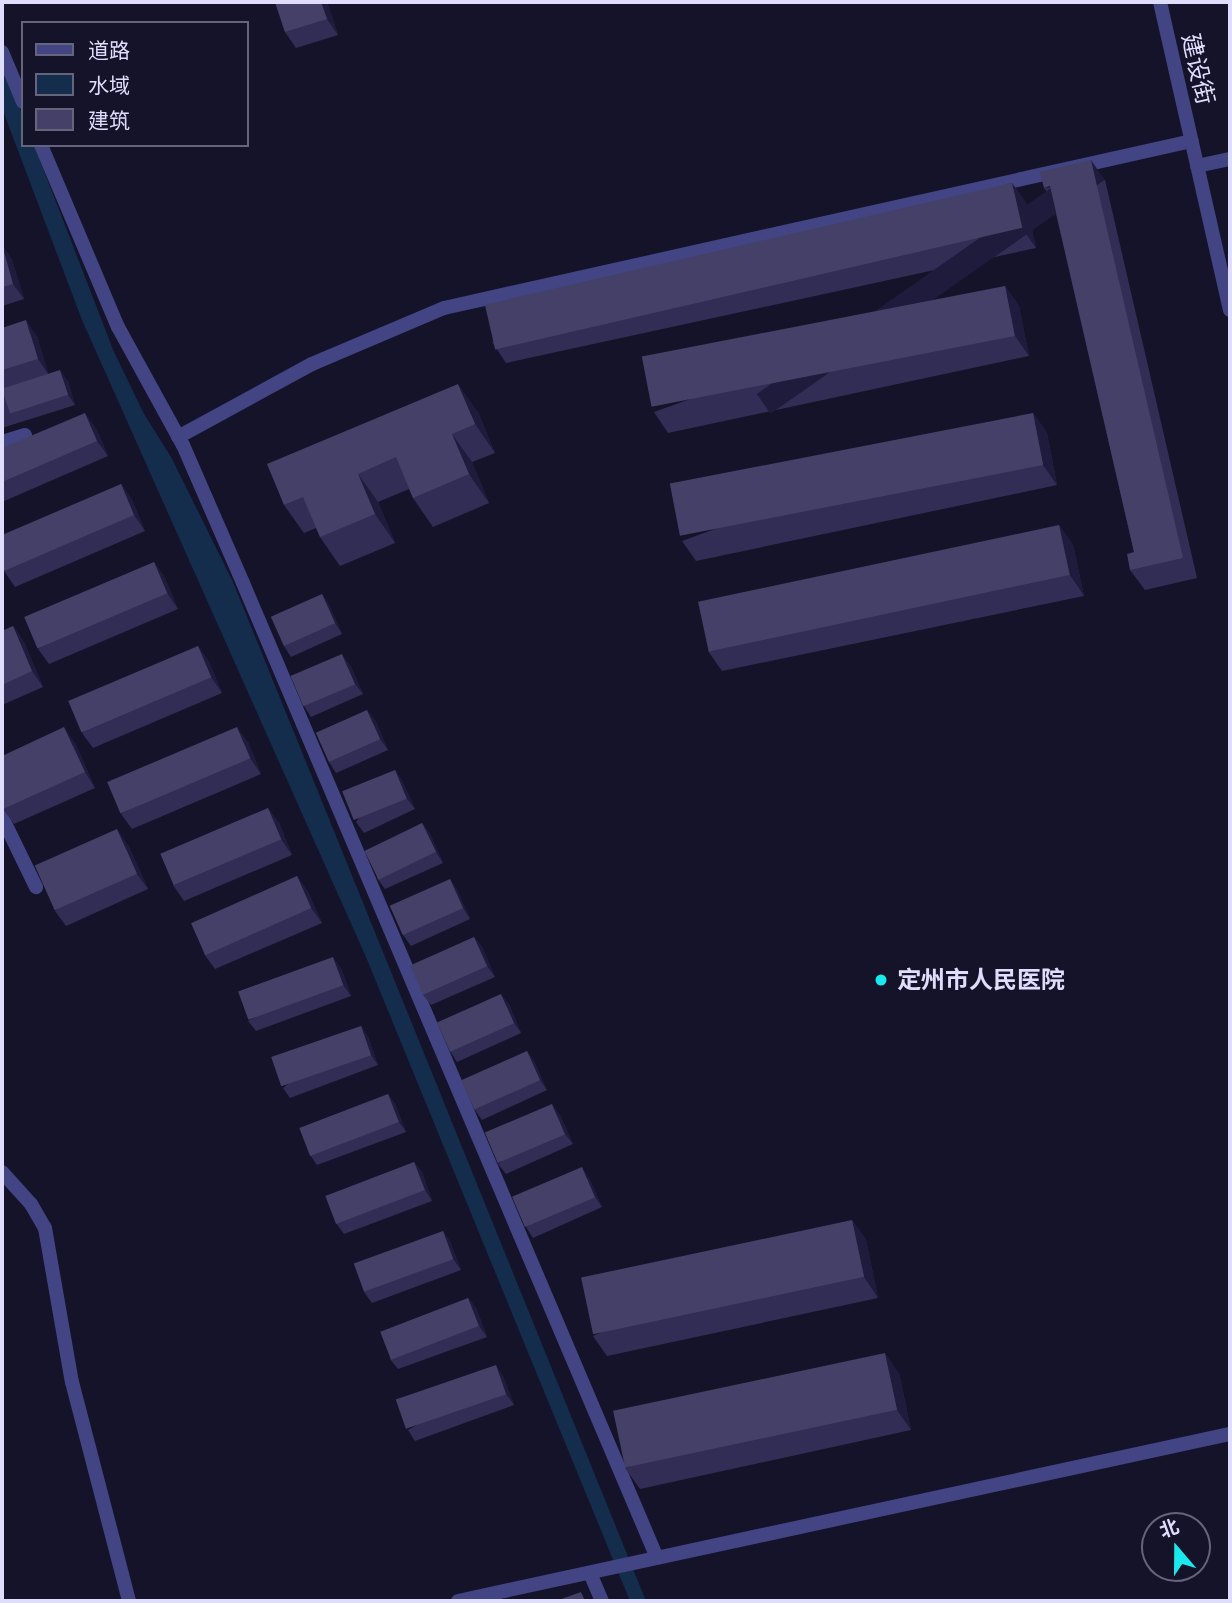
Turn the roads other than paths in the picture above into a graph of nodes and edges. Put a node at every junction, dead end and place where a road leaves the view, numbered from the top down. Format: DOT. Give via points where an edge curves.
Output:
graph roads {
  1 [pos="1160,2"];
  2 [pos="2,52"];
  3 [pos="21,97"];
  4 [pos="1192,141"];
  5 [pos="42,147"];
  6 [pos="1230,159"];
  7 [pos="1197,166"];
  8 [pos="1230,310"];
  9 [pos="25,435"];
  10 [pos="178,437"];
  11 [pos="2,442"];
  12 [pos="2,817"];
  13 [pos="36,887"];
  14 [pos="2,1172"];
  15 [pos="1230,1434"];
  16 [pos="651,1560"];
  17 [pos="590,1573"];
  18 [pos="129,1601"];
  19 [pos="458,1601"];
  20 [pos="602,1601"];
  1 -- 4 [label="street, 建设街"];
  2 -- 3 [label="street"];
  4 -- 7 [label="street, 建设街"];
  4 -- 10 [label="street" via="444,308 312,364"];
  5 -- 10 [label="street" via="118,327"];
  6 -- 7 [label="street"];
  7 -- 8 [label="street, 建设街"];
  9 -- 11 [label="street"];
  10 -- 16 [label="street"];
  12 -- 13 [label="street"];
  14 -- 18 [label="street" via="31,1204 45,1228 72,1382"];
  15 -- 16 [label="street"];
  16 -- 17 [label="street"];
  17 -- 19 [label="street"];
  17 -- 20 [label="street"];
}
